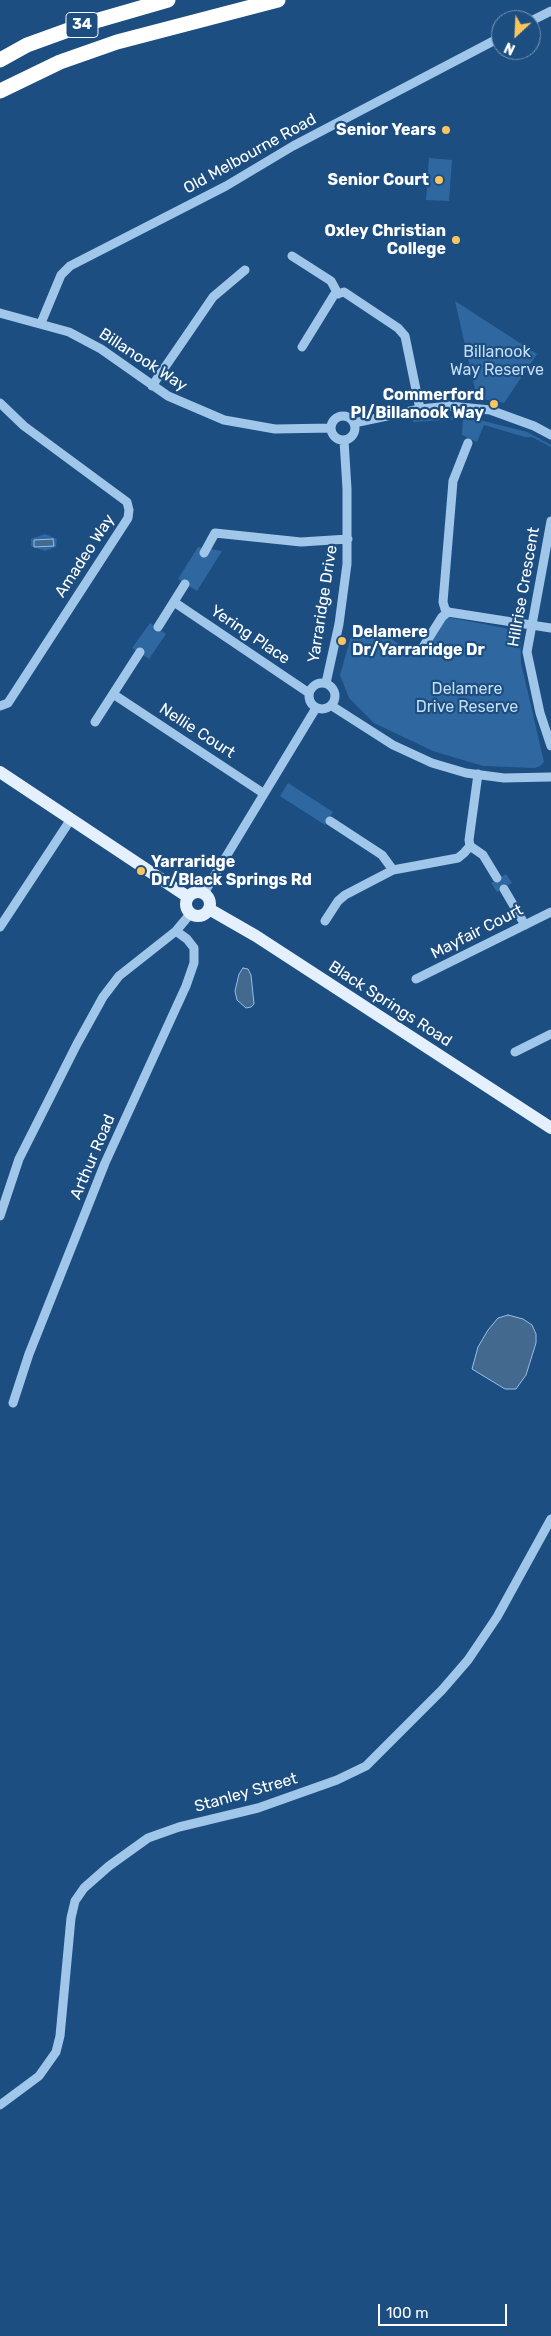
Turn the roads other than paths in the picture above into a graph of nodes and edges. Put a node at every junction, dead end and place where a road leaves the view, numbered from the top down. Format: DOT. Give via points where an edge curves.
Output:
graph roads {
  1 [pos="168,0"];
  2 [pos="278,0"];
  3 [pos="491,42"];
  4 [pos="0,60"];
  5 [pos="0,91"];
  6 [pos="292,256"];
  7 [pos="245,270"];
  8 [pos="338,294"];
  9 [pos="0,312"];
  10 [pos="41,323"];
  11 [pos="302,347"];
  12 [pos="152,386"];
  13 [pos="0,402"];
  14 [pos="420,409"];
  15 [pos="354,423"];
  16 [pos="331,428"];
  17 [pos="551,435"];
  18 [pos="344,440"];
  19 [pos="468,443"];
  20 [pos="551,521"];
  21 [pos="348,539"];
  22 [pos="204,553"];
  23 [pos="185,584"];
  24 [pos="174,602"];
  25 [pos="448,612"];
  26 [pos="532,625"];
  27 [pos="158,627"];
  28 [pos="551,628"];
  29 [pos="140,652"];
  30 [pos="420,652"];
  31 [pos="326,684"];
  32 [pos="309,692"];
  33 [pos="113,694"];
  34 [pos="0,706"];
  35 [pos="332,706"];
  36 [pos="316,708"];
  37 [pos="95,722"];
  38 [pos="551,746"];
  39 [pos="0,772"];
  40 [pos="478,774"];
  41 [pos="551,777"];
  42 [pos="263,793"];
  43 [pos="71,818"];
  44 [pos="330,822"];
  45 [pos="470,846"];
  46 [pos="393,870"];
  47 [pos="497,878"];
  48 [pos="504,889"];
  49 [pos="204,893"];
  50 [pos="188,897"];
  51 [pos="209,908"];
  52 [pos="551,912"];
  53 [pos="191,913"];
  54 [pos="325,921"];
  55 [pos="524,925"];
  56 [pos="0,927"];
  57 [pos="176,931"];
  58 [pos="416,979"];
  59 [pos="551,1034"];
  60 [pos="515,1052"];
  61 [pos="551,1128"];
  62 [pos="0,1216"];
  63 [pos="13,1403"];
  64 [pos="551,1519"];
  65 [pos="0,2104"];
  1 -- 4 [label="highway, 34" via="85,24 27,45"];
  2 -- 5 [label="highway, 34" via="117,42 60,62"];
  3 -- 10 [label="street, Old Melbourne Road" via="70,266 61,275"];
  6 -- 8 [label="street" via="331,281"];
  7 -- 12 [label="street" via="213,297"];
  8 -- 11 [label="street" via="334,295"];
  8 -- 14 [label="street" via="344,292 359,301 405,336"];
  9 -- 10 [label="street, Billanook Way"];
  10 -- 12 [label="street, Billanook Way" via="85,340"];
  12 -- 16 [label="street, Billanook Way" via="186,405 224,420 275,429"];
  13 -- 34 [label="street, Amadeo Way" via="24,426 127,502 130,510 128,518 8,703"];
  14 -- 15 [label="street"];
  14 -- 17 [label="street" via="450,406 490,410"];
  15 -- 16 [label="street" via="349,417 341,416 334,420"];
  15 -- 18 [label="street" via="353,434"];
  16 -- 18 [label="street" via="333,435"];
  18 -- 21 [label="street, Yarraridge Drive"];
  19 -- 25 [label="street" via="453,481 443,602"];
  20 -- 26 [label="street, Hillrise Crescent"];
  21 -- 22 [label="street" via="301,542 215,533"];
  21 -- 31 [label="street, Yarraridge Drive" via="343,596"];
  23 -- 24 [label="street"];
  24 -- 27 [label="street"];
  24 -- 32 [label="street, Yering Place"];
  25 -- 26 [label="street"];
  25 -- 30 [label="street" via="442,616"];
  26 -- 28 [label="street"];
  26 -- 38 [label="street, Hillrise Crescent" via="527,661"];
  29 -- 33 [label="street"];
  31 -- 32 [label="street" via="317,684"];
  31 -- 35 [label="street" via="335,695"];
  32 -- 36 [label="street" via="310,704"];
  33 -- 37 [label="street"];
  33 -- 42 [label="street, Nellie Court"];
  35 -- 36 [label="street" via="324,710"];
  35 -- 40 [label="street" via="412,755"];
  36 -- 42 [label="street"];
  39 -- 43 [label="main road"];
  40 -- 41 [label="street" via="504,778"];
  40 -- 45 [label="street"];
  42 -- 49 [label="street"];
  43 -- 50 [label="main road"];
  43 -- 56 [label="street"];
  44 -- 46 [label="street" via="382,854"];
  45 -- 46 [label="street" via="458,858"];
  45 -- 47 [label="street" via="483,855"];
  46 -- 54 [label="street" via="338,901"];
  48 -- 55 [label="street"];
  49 -- 50 [label="main road"];
  49 -- 51 [label="main road" via="210,901"];
  50 -- 53 [label="main road" via="186,904"];
  51 -- 53 [label="main road" via="201,915"];
  51 -- 61 [label="main road, Black Springs Road"];
  52 -- 55 [label="street, Mayfair Court"];
  53 -- 57 [label="street"];
  55 -- 58 [label="street, Mayfair Court"];
  57 -- 62 [label="street" via="119,976 103,997 19,1159"];
  57 -- 63 [label="street, Arthur Road" via="194,948 194,963 102,1172"];
  59 -- 60 [label="street"];
  64 -- 65 [label="street, Stanley Street" via="497,1617 468,1660 366,1766 337,1780 258,1808 148,1838 84,1888 75,1902 71,1918 56,2052 39,2076"];
}
